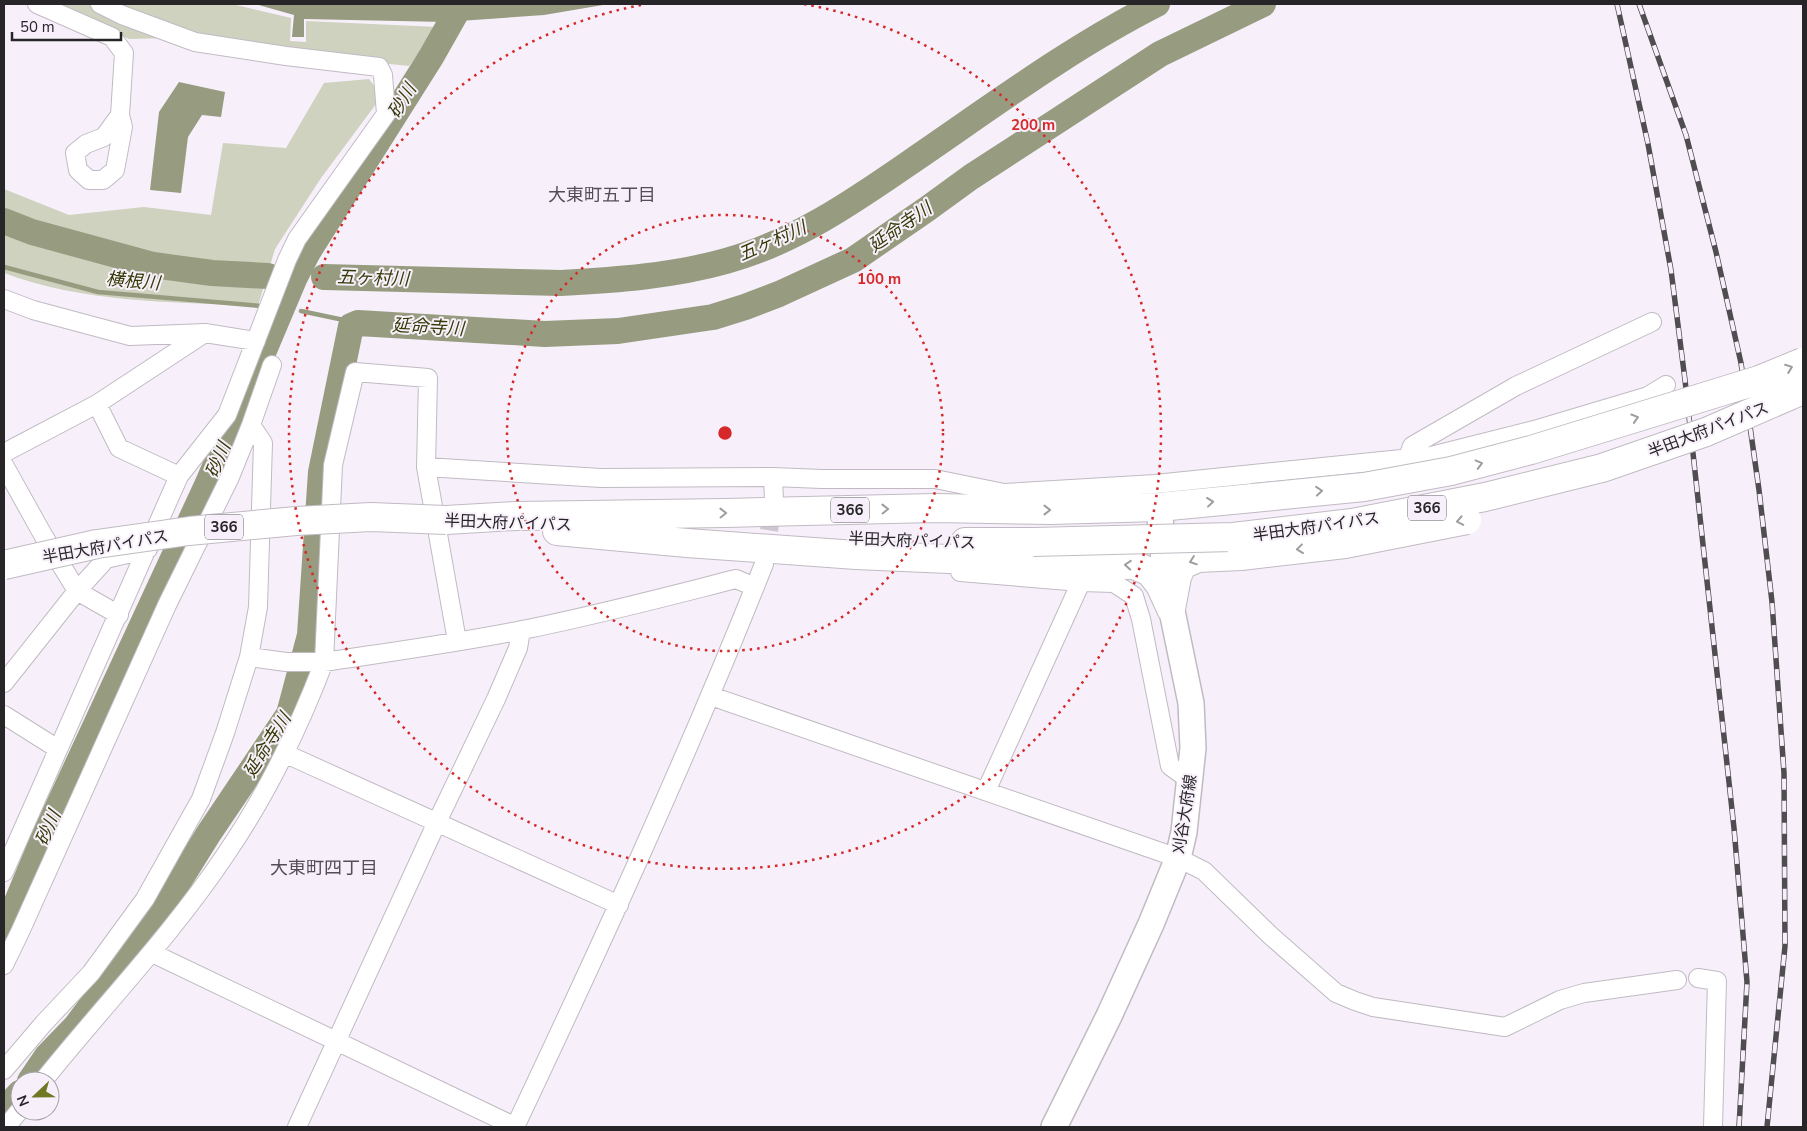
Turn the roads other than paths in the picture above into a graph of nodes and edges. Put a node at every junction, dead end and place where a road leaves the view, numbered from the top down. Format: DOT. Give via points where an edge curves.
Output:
graph roads {
  1 [pos="37,4"];
  2 [pos="100,4"];
  3 [pos="120,115"];
  4 [pos="5,301"];
  5 [pos="1652,322"];
  6 [pos="205,333"];
  7 [pos="256,341"];
  8 [pos="1803,362"];
  9 [pos="272,365"];
  10 [pos="1666,386"];
  11 [pos="1803,390"];
  12 [pos="96,404"];
  13 [pos="1803,405"];
  14 [pos="228,416"];
  15 [pos="251,424"];
  16 [pos="4,453"];
  17 [pos="1407,460"];
  18 [pos="4,465"];
  19 [pos="426,467"];
  20 [pos="179,476"];
  21 [pos="773,477"];
  22 [pos="774,501"];
  23 [pos="1159,508"];
  24 [pos="446,520"];
  25 [pos="148,549"];
  26 [pos="4,565"];
  27 [pos="1081,582"];
  28 [pos="755,587"];
  29 [pos="77,591"];
  30 [pos="1171,609"];
  31 [pos="119,615"];
  32 [pos="521,630"];
  33 [pos="457,641"];
  34 [pos="249,656"];
  35 [pos="323,662"];
  36 [pos="4,683"];
  37 [pos="711,696"];
  38 [pos="4,714"];
  39 [pos="58,749"];
  40 [pos="286,754"];
  41 [pos="1191,781"];
  42 [pos="986,791"];
  43 [pos="437,822"];
  44 [pos="1178,858"];
  45 [pos="4,872"];
  46 [pos="619,905"];
  47 [pos="152,953"];
  48 [pos="4,965"];
  49 [pos="1698,978"];
  50 [pos="1677,980"];
  51 [pos="337,1040"];
  52 [pos="4,1070"];
  53 [pos="52,1071"];
  54 [pos="297,1127"];
  55 [pos="516,1127"];
  56 [pos="1054,1127"];
  57 [pos="1713,1127"];
  1 -- 3 [label="street" via="112,37 124,53"];
  2 -- 7 [label="street" via="195,42 379,67 383,76 386,114 297,238"];
  4 -- 6 [label="street" via="130,336"];
  5 -- 17 [label="street" via="1516,386 1412,446"];
  6 -- 7 [label="street"];
  6 -- 12 [label="street"];
  7 -- 14 [label="street"];
  23 -- 8 [label="highway, 366, one-way, bridge" via="1364,487 1451,471 1531,450 1742,385"];
  9 -- 15 [label="street"];
  10 -- 17 [label="street" via="1648,396 1534,430"];
  11 -- 24 [label="highway, 半田大府パイパス / 366, bridge" via="1706,432 1612,464 1484,497 1352,522 1234,537 1033,542 896,541"];
  12 -- 16 [label="street"];
  12 -- 20 [label="street" via="119,448"];
  13 -- 30 [label="highway, 366, one-way, bridge" via="1673,463 1580,492 1482,517 1345,544 1198,558 1182,565"];
  14 -- 15 [label="street"];
  14 -- 20 [label="street"];
  15 -- 34 [label="street" via="263,443 258,607"];
  15 -- 48 [label="street" via="230,477"];
  17 -- 21 [label="street" via="1155,484 1004,493 935,479"];
  18 -- 29 [label="street"];
  19 -- 21 [label="street" via="601,478"];
  19 -- 33 [label="street"];
  19 -- 35 [label="street" via="428,378 355,372 333,465"];
  20 -- 25 [label="street"];
  21 -- 22 [label="street"];
  24 -- 23 [label="highway, 366, one-way" via="934,508"];
  23 -- 30 [label="main road, 刈谷大府線"];
  24 -- 26 [label="highway, 半田大府パイパス / 366, bridge" via="371,517 189,531 98,544"];
  30 -- 24 [label="highway, 366, one-way" via="1150,572 1134,565 846,554 687,543"];
  25 -- 29 [label="street" via="106,559"];
  25 -- 31 [label="street"];
  27 -- 28 [label="street" via="835,561 765,561"];
  27 -- 41 [label="street" via="1114,583 1134,596 1142,619 1170,766"];
  27 -- 42 [label="street"];
  28 -- 32 [label="street" via="736,579"];
  28 -- 37 [label="street"];
  29 -- 31 [label="street"];
  29 -- 36 [label="street"];
  30 -- 41 [label="main road, 刈谷大府線" via="1191,702 1194,748"];
  31 -- 39 [label="street"];
  32 -- 33 [label="street"];
  32 -- 43 [label="street" via="518,648 496,699"];
  33 -- 35 [label="street"];
  34 -- 35 [label="street" via="286,662"];
  34 -- 52 [label="street" via="201,799 146,899 91,973"];
  35 -- 40 [label="street"];
  37 -- 42 [label="street"];
  37 -- 46 [label="street"];
  38 -- 39 [label="street"];
  39 -- 45 [label="street"];
  40 -- 43 [label="street"];
  40 -- 47 [label="street" via="226,854"];
  41 -- 44 [label="main road, 刈谷大府線"];
  42 -- 44 [label="street"];
  43 -- 46 [label="street"];
  43 -- 51 [label="street"];
  44 -- 50 [label="street" via="1204,871 1336,993 1373,1007 1504,1027 1560,1000 1584,993"];
  44 -- 56 [label="main road, 刈谷大府線" via="1109,1016"];
  46 -- 55 [label="street"];
  47 -- 51 [label="street"];
  47 -- 53 [label="street"];
  49 -- 57 [label="street" via="1717,981"];
  51 -- 54 [label="street"];
  51 -- 55 [label="street"];
}
